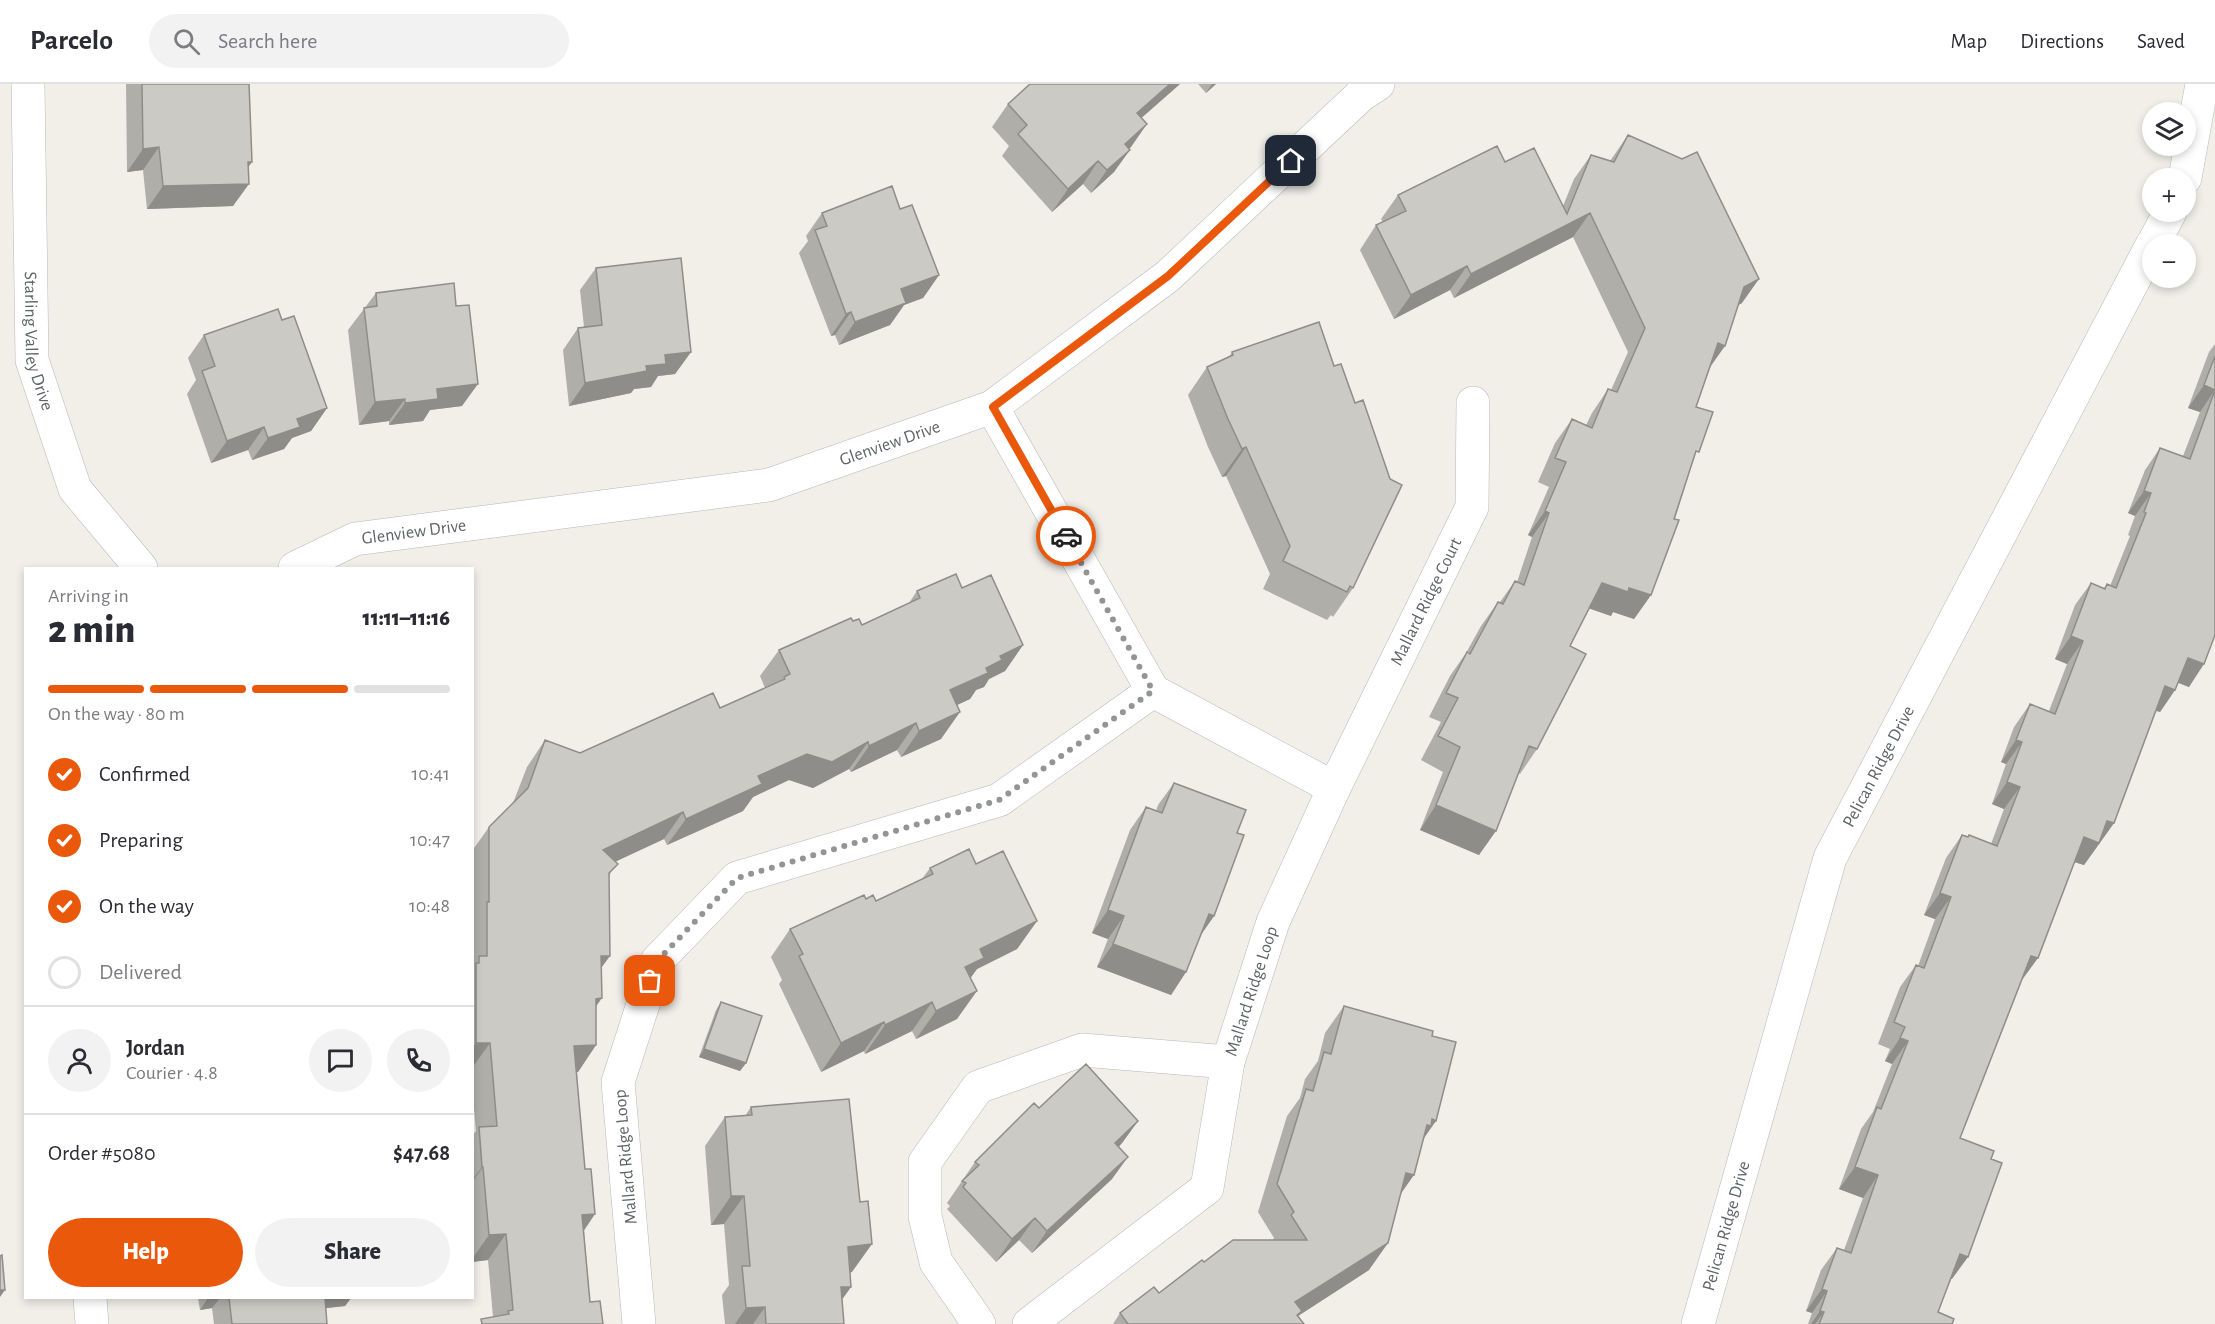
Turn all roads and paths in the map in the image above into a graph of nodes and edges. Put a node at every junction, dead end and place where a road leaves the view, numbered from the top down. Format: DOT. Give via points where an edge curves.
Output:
graph roads {
  1 [pos="28,84"];
  2 [pos="1378,84"];
  3 [pos="2202,84"];
  4 [pos="2188,168"];
  5 [pos="2142,266"];
  6 [pos="1473,403"];
  7 [pos="993,407"];
  8 [pos="140,567"];
  9 [pos="297,567"];
  10 [pos="1153,691"];
  11 [pos="1334,788"];
  12 [pos="1228,1062"];
  13 [pos="90,1299"];
  14 [pos="92,1324"];
  15 [pos="639,1324"];
  16 [pos="979,1324"];
  17 [pos="1029,1324"];
  18 [pos="1698,1324"];
  1 -- 8 [label="street, Starling Valley Drive" via="32,360 75,489"];
  2 -- 7 [label="street, Glenview Drive" via="1361,95 1168,276"];
  3 -- 4 [label="street"];
  5 -- 18 [label="street, Pelican Ridge Drive" via="1830,858"];
  6 -- 11 [label="street, Mallard Ridge Court" via="1472,507"];
  7 -- 9 [label="street, Glenview Drive" via="770,485 355,539"];
  7 -- 10 [label="street"];
  10 -- 11 [label="street"];
  10 -- 15 [label="street, Mallard Ridge Loop" via="999,800 737,878 657,961 618,1082"];
  11 -- 12 [label="street, Mallard Ridge Loop" via="1273,922"];
  12 -- 16 [label="street" via="1082,1050 978,1088 925,1162 925,1216 936,1262"];
  12 -- 17 [label="street, Mallard Ridge Loop" via="1207,1188"];
  13 -- 14 [label="street"];
}
